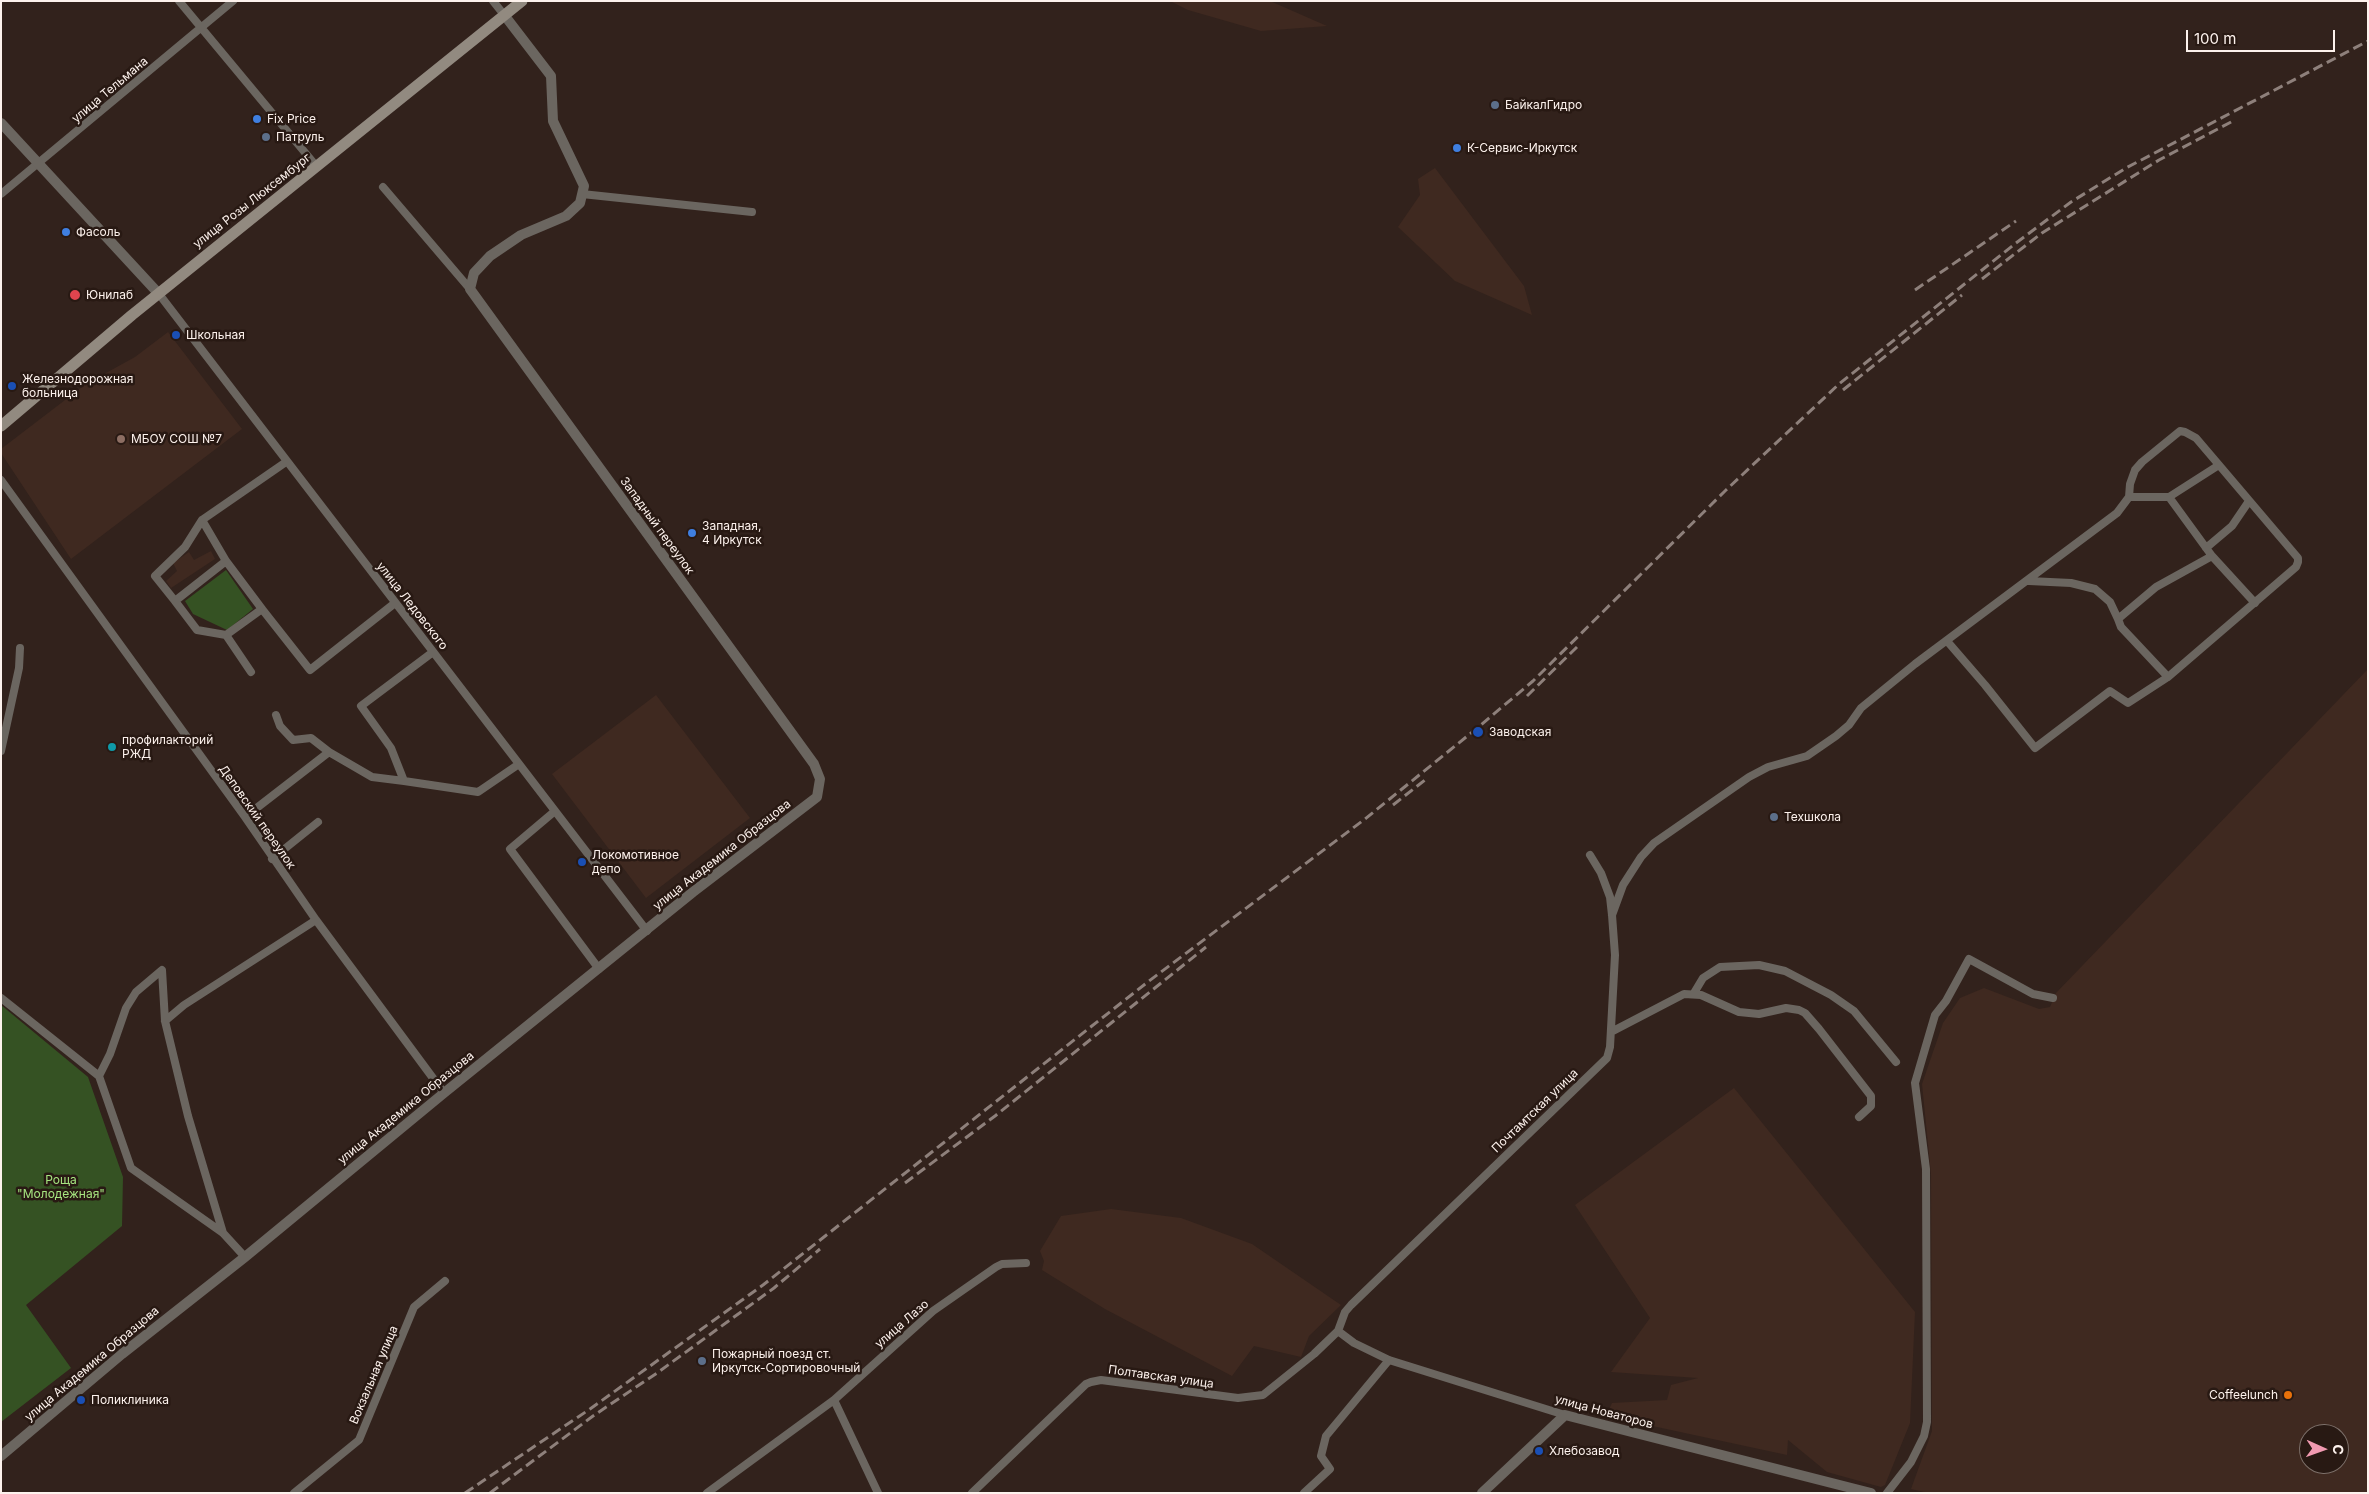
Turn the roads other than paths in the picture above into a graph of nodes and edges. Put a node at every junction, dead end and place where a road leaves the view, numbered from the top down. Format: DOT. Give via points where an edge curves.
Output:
graph roads {
  1 [pos="179,1"];
  2 [pos="233,1"];
  3 [pos="493,1"];
  4 [pos="522,1"];
  5 [pos="505,16"];
  6 [pos="202,27"];
  7 [pos="1,123"];
  8 [pos="38,164"];
  9 [pos="317,167"];
  10 [pos="383,187"];
  11 [pos="1,194"];
  12 [pos="582,194"];
  13 [pos="752,212"];
  14 [pos="470,289"];
  15 [pos="159,294"];
  16 [pos="1,426"];
  17 [pos="286,462"];
  18 [pos="2218,465"];
  19 [pos="1,480"];
  20 [pos="2129,497"];
  21 [pos="2169,497"];
  22 [pos="2249,501"];
  23 [pos="202,520"];
  24 [pos="2206,548"];
  25 [pos="2212,556"];
  26 [pos="226,560"];
  27 [pos="2029,581"];
  28 [pos="176,601"];
  29 [pos="395,603"];
  30 [pos="2255,603"];
  31 [pos="262,609"];
  32 [pos="2118,619"];
  33 [pos="226,635"];
  34 [pos="1947,641"];
  35 [pos="20,648"];
  36 [pos="433,652"];
  37 [pos="251,672"];
  38 [pos="2168,677"];
  39 [pos="276,715"];
  40 [pos="1,751"];
  41 [pos="329,752"];
  42 [pos="519,764"];
  43 [pos="820,779"];
  44 [pos="404,781"];
  45 [pos="555,811"];
  46 [pos="244,817"];
  47 [pos="318,822"];
  48 [pos="1590,855"];
  49 [pos="272,859"];
  50 [pos="1612,915"];
  51 [pos="316,920"];
  52 [pos="647,931"];
  53 [pos="599,969"];
  54 [pos="1694,993"];
  55 [pos="1,998"];
  56 [pos="2053,998"];
  57 [pos="165,1021"];
  58 [pos="1612,1032"];
  59 [pos="1896,1062"];
  60 [pos="99,1076"];
  61 [pos="444,1093"];
  62 [pos="1859,1117"];
  63 [pos="222,1233"];
  64 [pos="245,1257"];
  65 [pos="1026,1263"];
  66 [pos="445,1281"];
  67 [pos="1338,1331"];
  68 [pos="1389,1360"];
  69 [pos="834,1400"];
  70 [pos="1565,1415"];
  71 [pos="1,1456"];
  72 [pos="294,1493"];
  73 [pos="707,1493"];
  74 [pos="878,1493"];
  75 [pos="972,1493"];
  76 [pos="1304,1493"];
  77 [pos="1482,1493"];
  78 [pos="1871,1493"];
  79 [pos="1887,1493"];
  1 -- 6 [label="street"];
  2 -- 6 [label="street, улица Тельмана"];
  3 -- 5 [label="street"];
  4 -- 5 [label="main road, улица Розы Люксембург"];
  5 -- 9 [label="main road, улица Розы Люксембург"];
  5 -- 12 [label="street" via="551,76 553,121 584,186"];
  6 -- 8 [label="street, улица Тельмана"];
  6 -- 9 [label="street"];
  7 -- 8 [label="street"];
  8 -- 11 [label="street, улица Тельмана"];
  8 -- 15 [label="street"];
  9 -- 15 [label="main road, улица Розы Люксембург"];
  10 -- 14 [label="street"];
  12 -- 13 [label="street"];
  12 -- 14 [label="street" via="580,203 566,216 521,234 490,256 474,273"];
  14 -- 43 [label="street, Западный переулок" via="814,764"];
  15 -- 16 [label="main road, улица Розы Люксембург"];
  15 -- 17 [label="street, улица Ледовского"];
  17 -- 23 [label="street"];
  17 -- 29 [label="street, улица Ледовского"];
  18 -- 20 [label="street" via="2196,438 2180,432 2135,470"];
  18 -- 21 [label="street"];
  18 -- 22 [label="street"];
  19 -- 46 [label="street, Деповский переулок"];
  20 -- 21 [label="street"];
  20 -- 27 [label="street" via="2118,513"];
  21 -- 24 [label="street"];
  22 -- 24 [label="street" via="2232,526"];
  22 -- 30 [label="street" via="2298,558 2296,567"];
  23 -- 26 [label="street"];
  23 -- 28 [label="street" via="186,547 155,576"];
  24 -- 25 [label="street"];
  25 -- 30 [label="street"];
  25 -- 32 [label="street" via="2156,587"];
  26 -- 28 [label="street"];
  26 -- 31 [label="street"];
  27 -- 32 [label="street" via="2071,583 2095,589 2110,602"];
  27 -- 34 [label="street"];
  28 -- 33 [label="street" via="197,630"];
  29 -- 31 [label="street" via="310,670"];
  29 -- 36 [label="street, улица Ледовского"];
  30 -- 38 [label="street"];
  31 -- 33 [label="street"];
  32 -- 38 [label="street" via="2121,627"];
  33 -- 37 [label="street"];
  34 -- 38 [label="street" via="2035,748 2110,691 2128,704"];
  34 -- 50 [label="street" via="1861,708 1850,725 1807,756 1768,767 1749,777 1654,842 1623,885"];
  35 -- 40 [label="street" via="19,668"];
  36 -- 42 [label="street, улица Ледовского"];
  36 -- 44 [label="street" via="361,706 391,748"];
  39 -- 41 [label="street" via="280,726 293,740 311,738"];
  41 -- 44 [label="street" via="364,774"];
  41 -- 46 [label="street"];
  42 -- 44 [label="street" via="478,792"];
  42 -- 45 [label="street, улица Ледовского"];
  43 -- 52 [label="street, улица Академика Образцова" via="817,797"];
  45 -- 52 [label="street, улица Ледовского"];
  45 -- 53 [label="street" via="510,849"];
  46 -- 49 [label="street, Деповский переулок"];
  47 -- 49 [label="street"];
  48 -- 50 [label="street, Почтамтская улица" via="1610,897"];
  49 -- 51 [label="street, Деповский переулок"];
  50 -- 58 [label="street, Почтамтская улица" via="1615,955"];
  51 -- 57 [label="street" via="184,1005"];
  51 -- 61 [label="street, Деповский переулок"];
  52 -- 53 [label="street, улица Академика Образцова"];
  53 -- 61 [label="street, улица Академика Образцова"];
  54 -- 58 [label="street" via="1684,994"];
  54 -- 59 [label="street" via="1703,978 1720,967 1759,965 1785,971 1854,1011"];
  54 -- 62 [label="street" via="1739,1012 1759,1014 1786,1008 1804,1013 1871,1096 1871,1106"];
  55 -- 60 [label="street"];
  56 -- 79 [label="street" via="2033,994 1968,959 1946,1001 1934,1014 1915,1083 1926,1169 1927,1422 1911,1462"];
  57 -- 60 [label="street" via="162,970 131,1000"];
  57 -- 63 [label="street"];
  58 -- 67 [label="street, Почтамтская улица" via="1606,1058 1351,1305"];
  60 -- 63 [label="street" via="131,1168"];
  61 -- 64 [label="street, улица Академика Образцова"];
  63 -- 64 [label="street"];
  64 -- 71 [label="street, улица Академика Образцова" via="122,1354"];
  65 -- 69 [label="street, улица Лазо" via="996,1267 933,1311"];
  66 -- 72 [label="street, Вокзальная улица" via="414,1307 359,1440"];
  67 -- 68 [label="street, улица Новаторов" via="1354,1343"];
  67 -- 75 [label="street, Полтавская улица" via="1262,1395 1238,1398 1101,1380 1086,1384"];
  68 -- 70 [label="street, улица Новаторов"];
  68 -- 76 [label="street" via="1326,1436 1321,1456 1330,1469"];
  69 -- 73 [label="street, улица Лазо"];
  69 -- 74 [label="street"];
  70 -- 77 [label="street"];
  70 -- 78 [label="street, улица Новаторов"];
}
